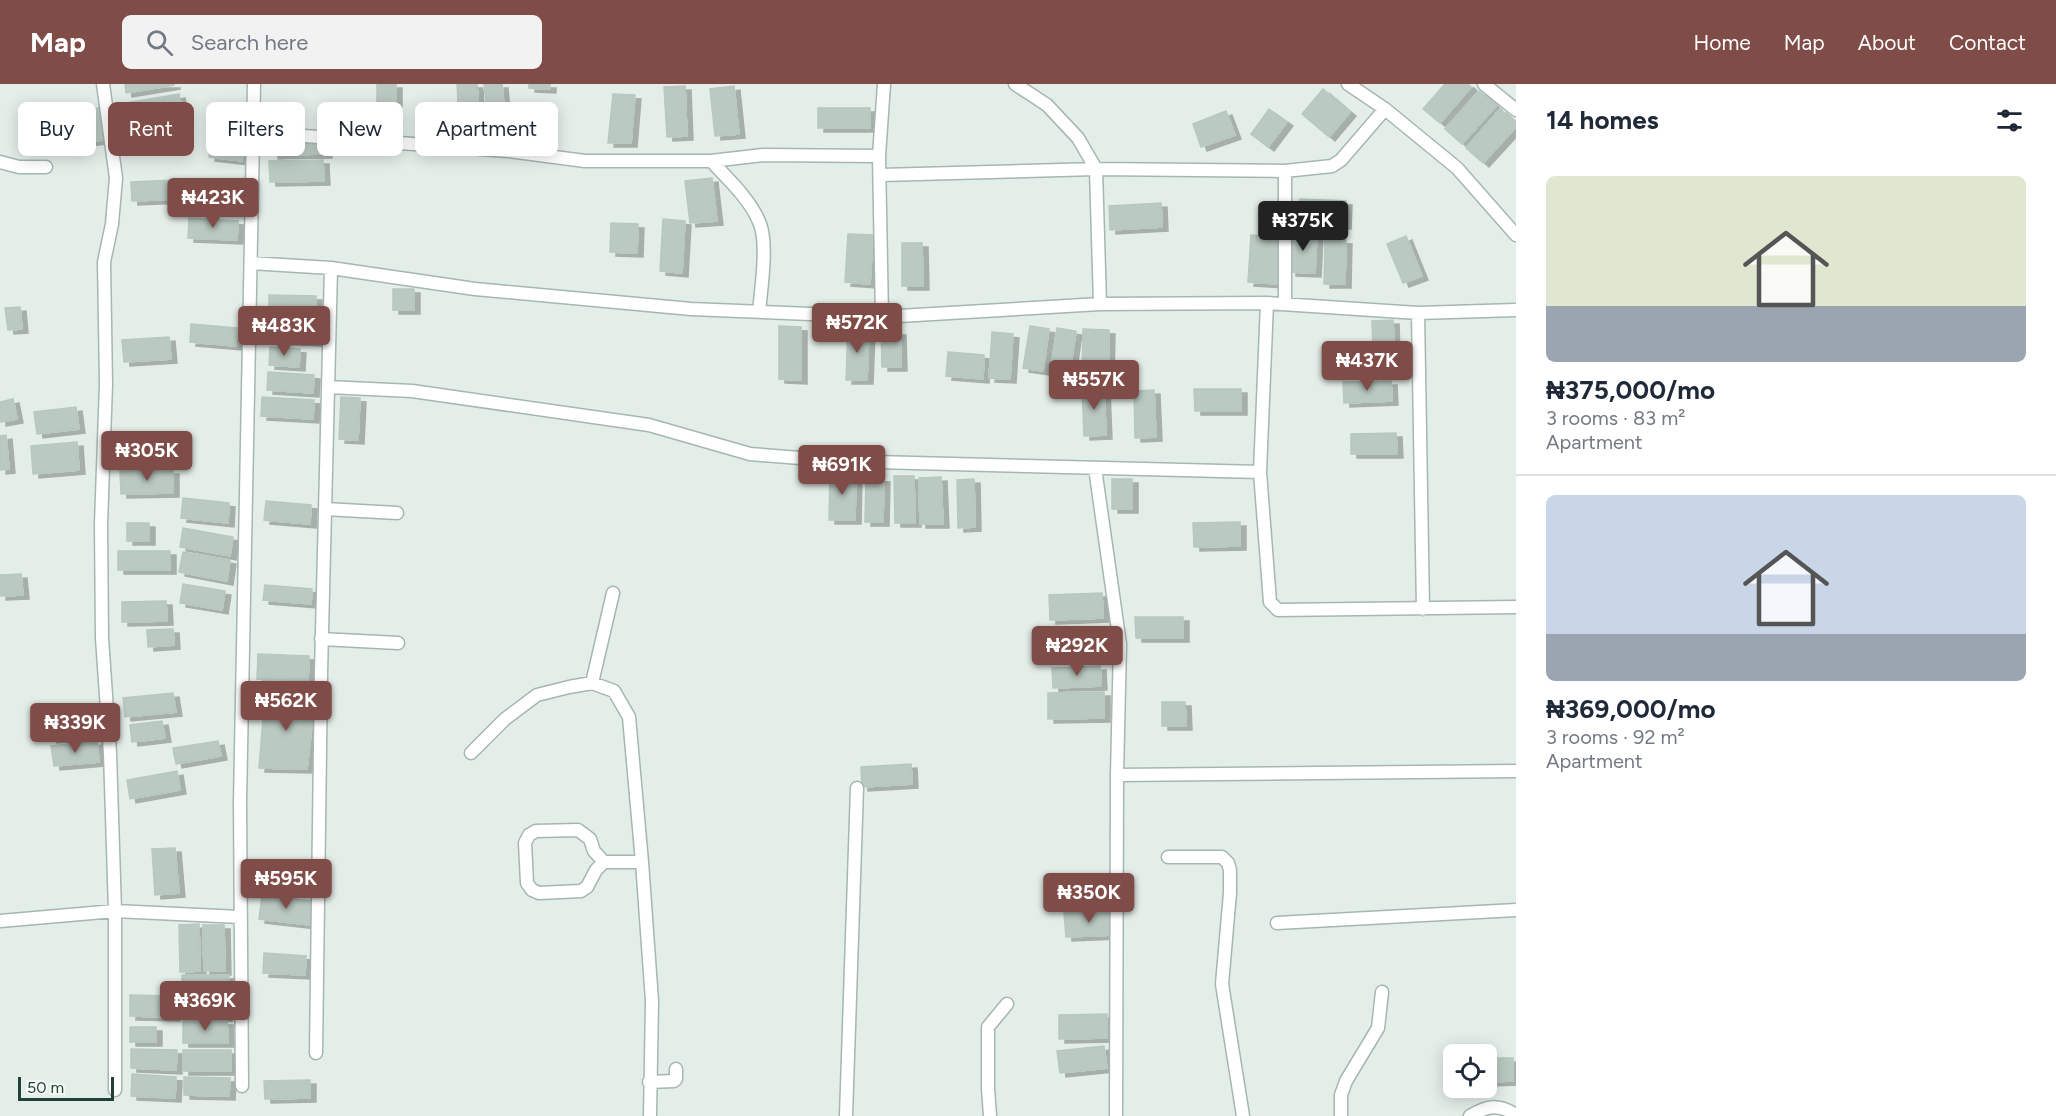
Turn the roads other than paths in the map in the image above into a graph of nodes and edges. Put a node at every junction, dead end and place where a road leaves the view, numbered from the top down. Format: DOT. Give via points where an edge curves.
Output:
graph roads {
  1 [pos="103,84"];
  2 [pos="254,84"];
  3 [pos="884,84"];
  4 [pos="1015,84"];
  5 [pos="1348,84"];
  6 [pos="1484,84"];
  7 [pos="253,102"];
  8 [pos="1385,109"];
  9 [pos="1516,110"];
  10 [pos="305,136"];
  11 [pos="252,156"];
  12 [pos="879,156"];
  13 [pos="711,161"];
  14 [pos="0,162"];
  15 [pos="46,167"];
  16 [pos="1096,169"];
  17 [pos="1285,171"];
  18 [pos="881,175"];
  19 [pos="1516,234"];
  20 [pos="251,263"];
  21 [pos="330,268"];
  22 [pos="1267,303"];
  23 [pos="1100,304"];
  24 [pos="1285,304"];
  25 [pos="1516,310"];
  26 [pos="759,312"];
  27 [pos="1418,313"];
  28 [pos="882,317"];
  29 [pos="328,387"];
  30 [pos="1095,468"];
  31 [pos="1260,472"];
  32 [pos="325,509"];
  33 [pos="397,513"];
  34 [pos="613,593"];
  35 [pos="1516,607"];
  36 [pos="1423,609"];
  37 [pos="321,639"];
  38 [pos="398,643"];
  39 [pos="592,682"];
  40 [pos="471,753"];
  41 [pos="1516,771"];
  42 [pos="1117,775"];
  43 [pos="857,788"];
  44 [pos="1168,857"];
  45 [pos="604,862"];
  46 [pos="642,862"];
  47 [pos="1516,910"];
  48 [pos="115,911"];
  49 [pos="240,917"];
  50 [pos="0,921"];
  51 [pos="1277,923"];
  52 [pos="1382,992"];
  53 [pos="1007,1004"];
  54 [pos="316,1053"];
  55 [pos="676,1069"];
  56 [pos="650,1082"];
  57 [pos="242,1086"];
  58 [pos="115,1090"];
  59 [pos="1516,1115"];
  60 [pos="650,1116"];
  61 [pos="846,1116"];
  62 [pos="990,1116"];
  63 [pos="1116,1116"];
  64 [pos="1243,1116"];
  65 [pos="1341,1116"];
  66 [pos="1470,1116"];
  1 -- 48 [label="street" via="116,178 104,262 106,384 100,524"];
  2 -- 7 [label="street"];
  3 -- 12 [label="street"];
  4 -- 16 [label="street" via="1047,105 1078,138"];
  5 -- 8 [label="street"];
  6 -- 9 [label="street"];
  8 -- 17 [label="street" via="1332,166"];
  8 -- 19 [label="street" via="1457,168"];
  10 -- 13 [label="street" via="508,151 585,161"];
  11 -- 20 [label="street"];
  12 -- 13 [label="street" via="763,154"];
  12 -- 18 [label="street"];
  13 -- 26 [label="street" via="760,222 763,237"];
  14 -- 15 [label="street"];
  16 -- 17 [label="street"];
  16 -- 18 [label="street"];
  16 -- 23 [label="street"];
  17 -- 24 [label="street"];
  18 -- 28 [label="street"];
  20 -- 21 [label="street"];
  20 -- 49 [label="street"];
  21 -- 26 [label="street" via="475,289"];
  21 -- 29 [label="street"];
  22 -- 23 [label="street"];
  22 -- 24 [label="street"];
  22 -- 31 [label="street"];
  23 -- 28 [label="street"];
  24 -- 27 [label="street"];
  25 -- 27 [label="street"];
  26 -- 28 [label="street"];
  27 -- 36 [label="street"];
  29 -- 30 [label="street" via="412,390 649,425 750,454 838,461"];
  29 -- 32 [label="street"];
  30 -- 31 [label="street"];
  30 -- 42 [label="street" via="1120,644"];
  31 -- 36 [label="street" via="1273,606 1278,610"];
  32 -- 33 [label="street"];
  32 -- 37 [label="street"];
  34 -- 39 [label="street"];
  35 -- 36 [label="street"];
  37 -- 38 [label="street"];
  37 -- 54 [label="street"];
  39 -- 40 [label="street" via="537,695 505,719"];
  39 -- 46 [label="street" via="614,691 629,717"];
  41 -- 42 [label="street"];
  42 -- 63 [label="street"];
  43 -- 61 [label="street"];
  44 -- 64 [label="street" via="1222,857 1228,863 1230,893 1222,984"];
  45 -- 45 [label="street" via="590,838 578,830 536,831 525,843 527,883 539,893 580,891"];
  45 -- 46 [label="street"];
  46 -- 56 [label="street" via="652,1001"];
  47 -- 51 [label="street"];
  48 -- 49 [label="street"];
  48 -- 50 [label="street"];
  48 -- 58 [label="street"];
  49 -- 57 [label="street"];
  52 -- 65 [label="street" via="1378,1028 1346,1081"];
  53 -- 62 [label="street" via="988,1027"];
  55 -- 56 [label="street" via="674,1081"];
  56 -- 60 [label="street"];
  59 -- 66 [label="street" via="1499,1107 1484,1108"];
}
